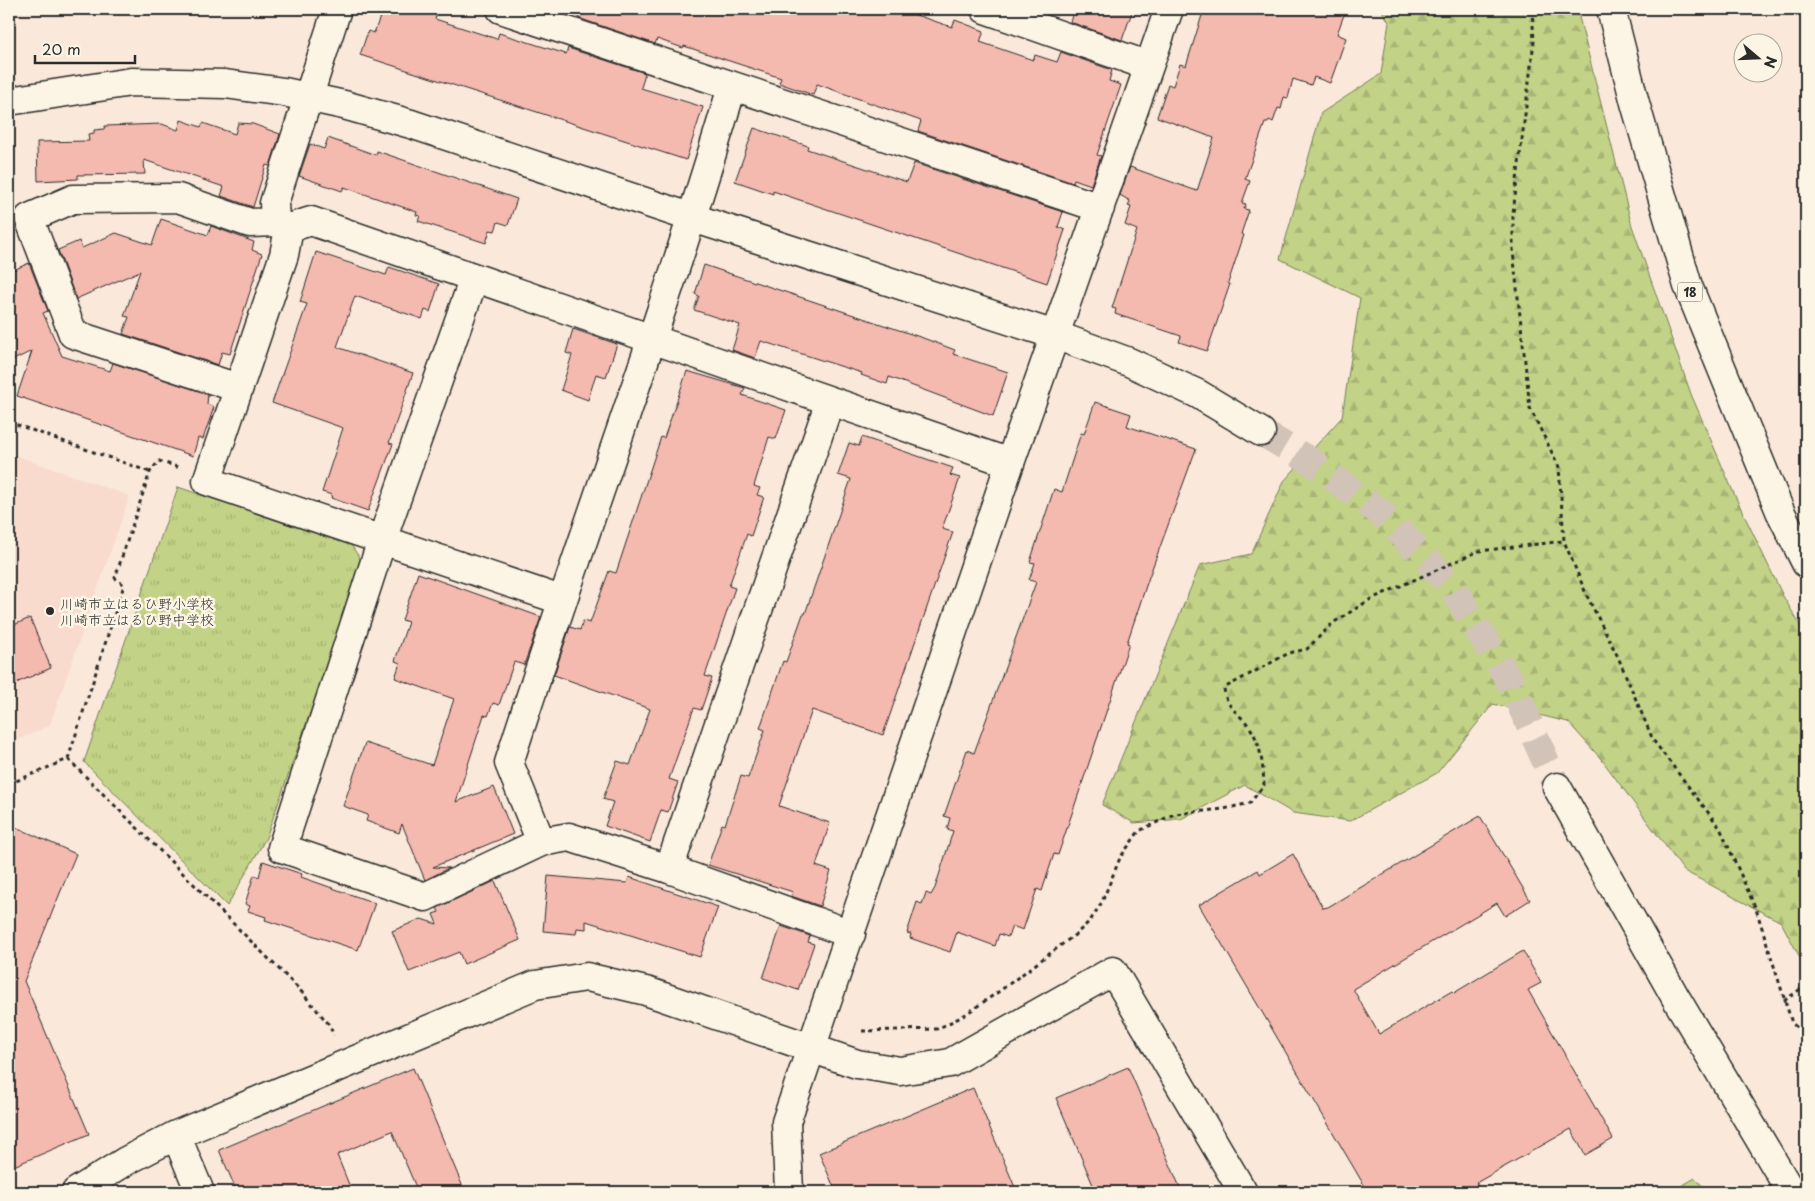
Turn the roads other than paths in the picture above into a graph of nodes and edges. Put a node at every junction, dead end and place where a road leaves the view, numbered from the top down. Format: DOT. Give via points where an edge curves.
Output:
graph roads {
  1 [pos="337,9"];
  2 [pos="501,9"];
  3 [pos="985,9"];
  4 [pos="1169,9"];
  5 [pos="1611,9"];
  6 [pos="1149,66"];
  7 [pos="732,87"];
  8 [pos="308,97"];
  9 [pos="9,101"];
  10 [pos="1100,208"];
  11 [pos="693,218"];
  12 [pos="282,225"];
  13 [pos="474,278"];
  14 [pos="1055,335"];
  15 [pos="651,338"];
  16 [pos="238,388"];
  17 [pos="830,400"];
  18 [pos="1261,432"];
  19 [pos="1010,462"];
  20 [pos="382,540"];
  21 [pos="1806,563"];
  22 [pos="561,600"];
  23 [pos="1557,787"];
  24 [pos="541,842"];
  25 [pos="669,869"];
  26 [pos="851,934"];
  27 [pos="812,1048"];
  28 [pos="176,1135"];
  29 [pos="76,1192"];
  30 [pos="200,1192"];
  31 [pos="789,1192"];
  32 [pos="1242,1192"];
  33 [pos="1791,1192"];
  1 -- 8 [label="street"];
  2 -- 7 [label="street"];
  3 -- 6 [label="street"];
  4 -- 6 [label="street"];
  5 -- 21 [label="street, 18" via="1637,113 1688,286 1780,510"];
  6 -- 10 [label="street"];
  7 -- 10 [label="street"];
  7 -- 11 [label="street"];
  8 -- 9 [label="street" via="225,84 131,82"];
  8 -- 11 [label="street" via="412,124"];
  8 -- 12 [label="street" via="274,203"];
  10 -- 14 [label="street"];
  11 -- 14 [label="street"];
  11 -- 15 [label="street"];
  12 -- 13 [label="street" via="311,221"];
  12 -- 16 [label="street" via="284,255"];
  12 -- 16 [label="street" via="250,223 178,198 74,199 29,218 73,334"];
  13 -- 15 [label="street"];
  13 -- 20 [label="street"];
  14 -- 18 [label="street" via="1129,362 1198,394"];
  14 -- 19 [label="street"];
  15 -- 17 [label="street"];
  15 -- 22 [label="street"];
  16 -- 20 [label="street" via="207,481"];
  17 -- 19 [label="street"];
  17 -- 25 [label="street"];
  19 -- 26 [label="street"];
  20 -- 22 [label="street"];
  20 -- 24 [label="street" via="282,848 424,897"];
  22 -- 24 [label="street" via="509,763"];
  23 -- 33 [label="street" via="1677,1000"];
  24 -- 25 [label="street" via="569,837"];
  25 -- 26 [label="street"];
  26 -- 27 [label="street"];
  27 -- 28 [label="street" via="646,991 587,977 535,985"];
  27 -- 31 [label="street" via="786,1122"];
  27 -- 32 [label="street" via="857,1064 900,1071 950,1063 1113,971"];
  28 -- 29 [label="street"];
  28 -- 30 [label="street"];
}
